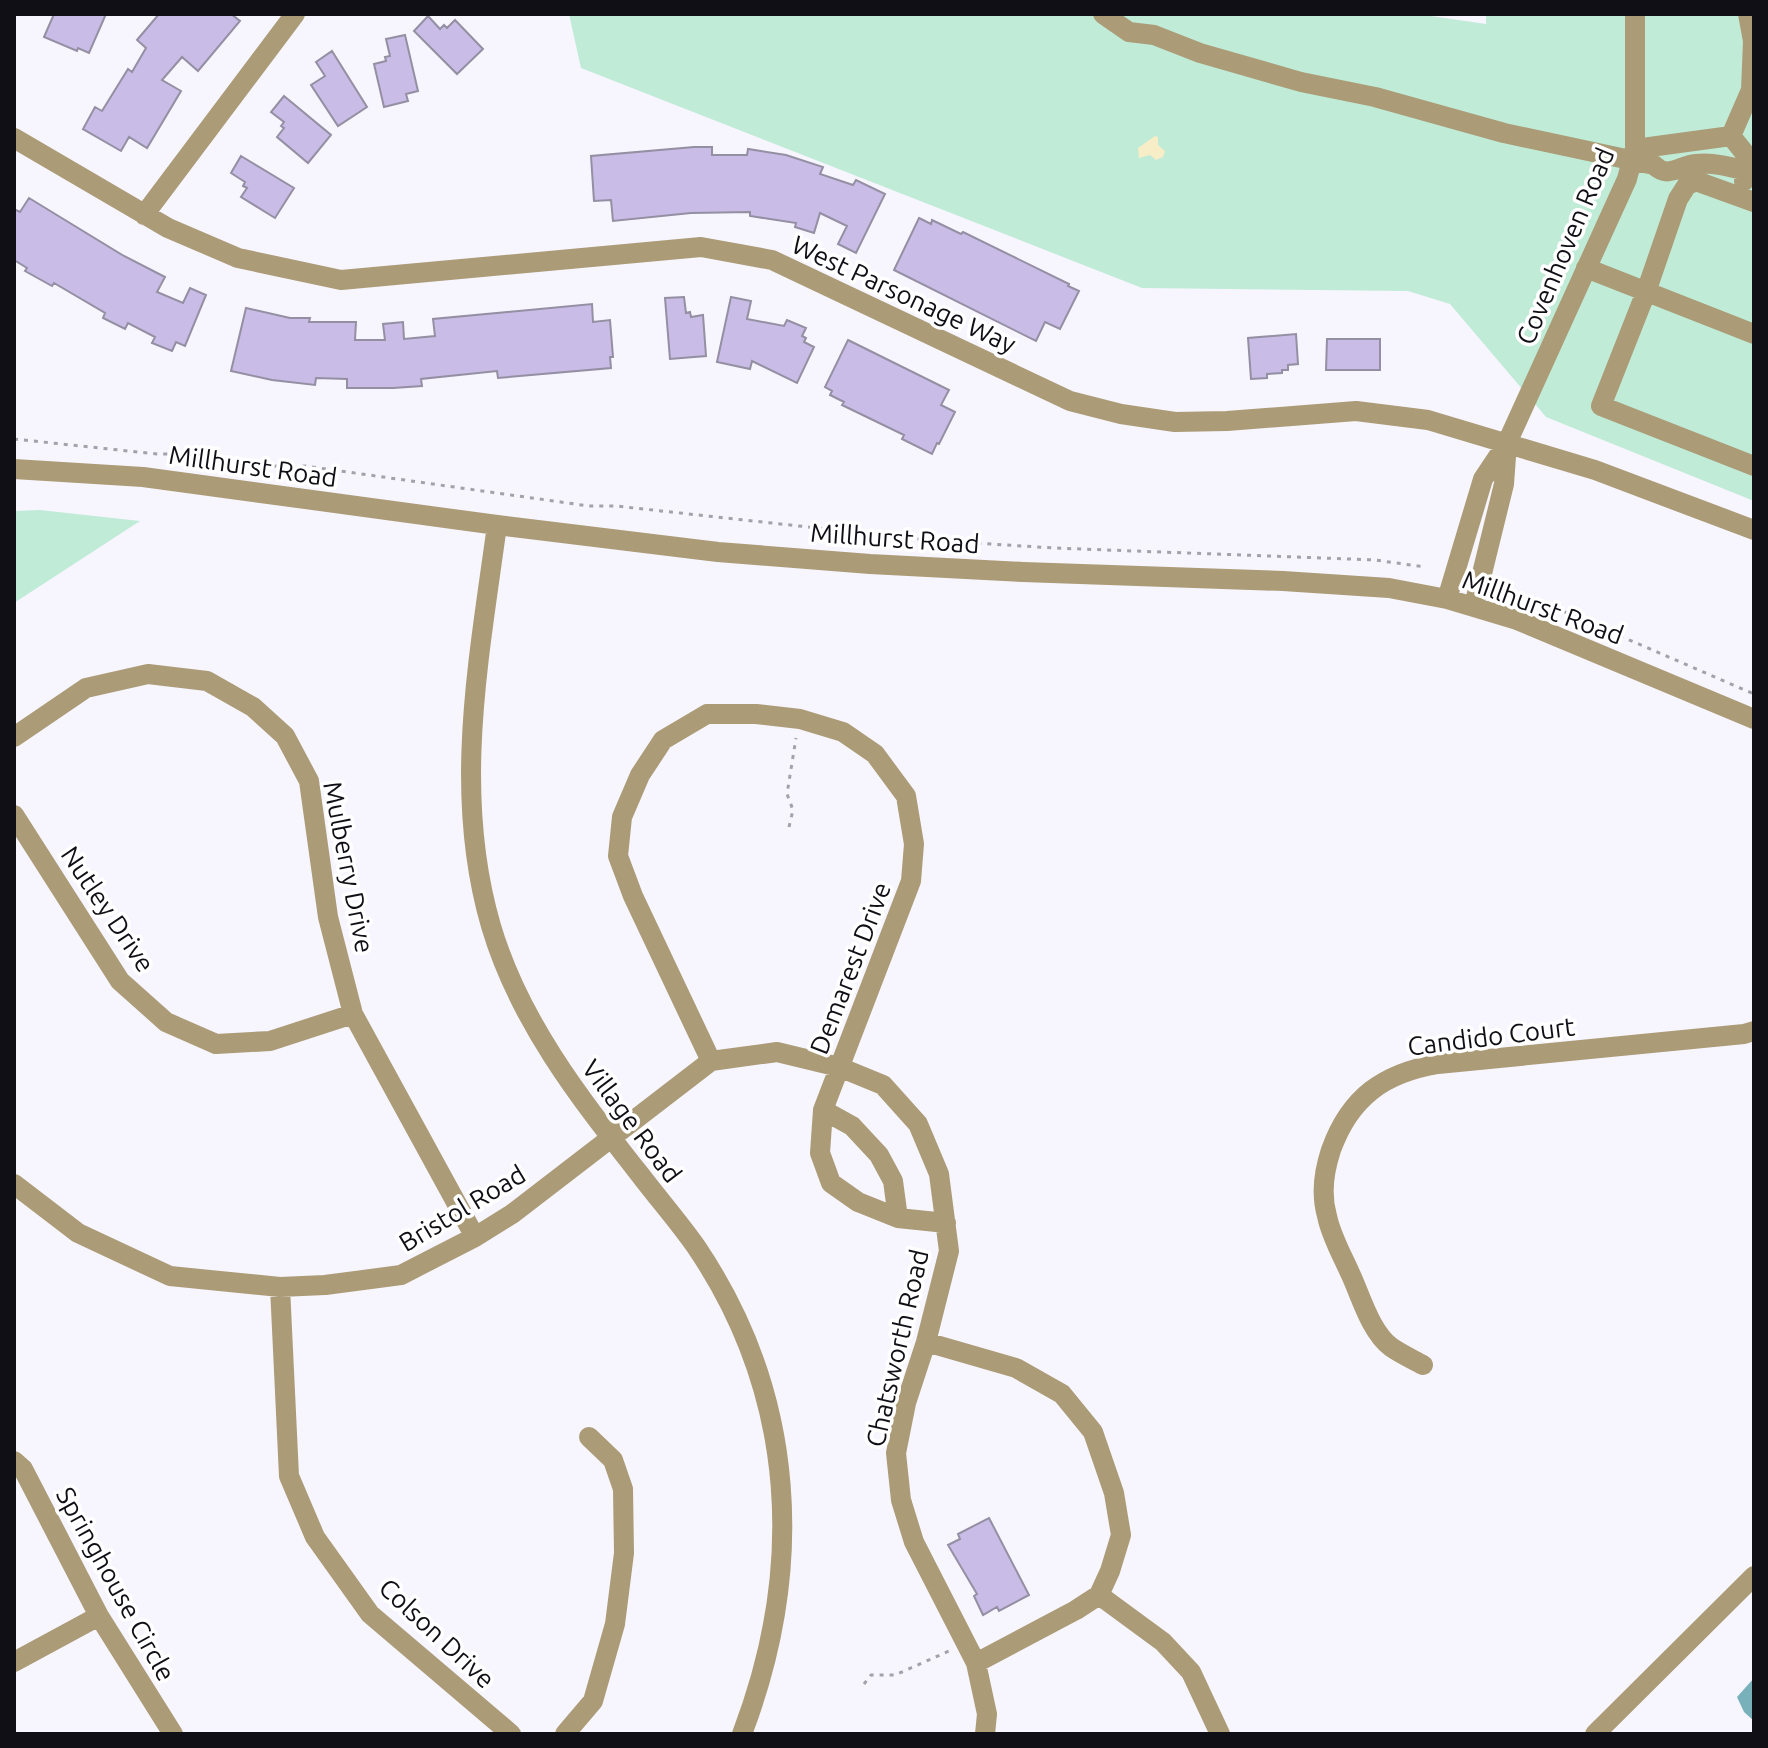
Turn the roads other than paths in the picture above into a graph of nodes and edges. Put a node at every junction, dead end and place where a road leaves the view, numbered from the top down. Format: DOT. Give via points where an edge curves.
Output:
graph roads {
  1 [pos="295,14"];
  2 [pos="1103,14"];
  3 [pos="1635,14"];
  4 [pos="1748,14"];
  5 [pos="1731,136"];
  6 [pos="14,138"];
  7 [pos="1634,154"];
  8 [pos="1751,168"];
  9 [pos="1746,199"];
  10 [pos="144,215"];
  11 [pos="1586,268"];
  12 [pos="1646,292"];
  13 [pos="1754,334"];
  14 [pos="1507,443"];
  15 [pos="1754,466"];
  16 [pos="14,469"];
  17 [pos="497,525"];
  18 [pos="1754,530"];
  19 [pos="1447,599"];
  20 [pos="1474,606"];
  21 [pos="1754,719"];
  22 [pos="14,737"];
  23 [pos="14,815"];
  24 [pos="353,1014"];
  25 [pos="1754,1031"];
  26 [pos="711,1061"];
  27 [pos="839,1067"];
  28 [pos="823,1110"];
  29 [pos="612,1139"];
  30 [pos="14,1184"];
  31 [pos="898,1218"];
  32 [pos="946,1223"];
  33 [pos="475,1237"];
  34 [pos="280,1287"];
  35 [pos="926,1342"];
  36 [pos="1423,1365"];
  37 [pos="589,1437"];
  38 [pos="14,1461"];
  39 [pos="1754,1576"];
  40 [pos="1099,1595"];
  41 [pos="99,1616"];
  42 [pos="14,1662"];
  43 [pos="976,1663"];
  44 [pos="173,1734"];
  45 [pos="511,1734"];
  46 [pos="565,1734"];
  47 [pos="742,1734"];
  48 [pos="985,1734"];
  49 [pos="1220,1734"];
  50 [pos="1595,1734"];
  1 -- 10 [label="street"];
  2 -- 7 [label="street" via="1129,32 1154,35 1301,82 1504,133"];
  3 -- 7 [label="street, Covenhoven Road"];
  4 -- 5 [label="street" via="1751,90"];
  5 -- 7 [label="street"];
  5 -- 8 [label="street"];
  6 -- 10 [label="street, West Parsonage Way"];
  7 -- 8 [label="street" via="1666,173 1710,163"];
  7 -- 11 [label="street, Covenhoven Road"];
  8 -- 9 [label="street"];
  9 -- 12 [label="street" via="1696,181 1687,185"];
  10 -- 14 [label="street, West Parsonage Way" via="238,258 341,280 701,247 772,260 1070,401 1121,414 1214,422 1356,411 1428,420"];
  11 -- 12 [label="street"];
  11 -- 14 [label="street, Covenhoven Road"];
  12 -- 13 [label="street"];
  12 -- 15 [label="street" via="1601,406"];
  14 -- 18 [label="street, West Parsonage Way"];
  14 -- 19 [label="street, Covenhoven Road" via="1483,479"];
  14 -- 20 [label="street, Covenhoven Road" via="1504,484"];
  16 -- 17 [label="street, Millhurst Road" via="143,477"];
  17 -- 19 [label="street, Millhurst Road" via="870,564 1283,581 1389,588"];
  17 -- 29 [label="street, Village Road" via="470,748 473,843 481,886 527,1015"];
  19 -- 20 [label="street, Millhurst Road"];
  20 -- 21 [label="street, Millhurst Road"];
  22 -- 24 [label="street, Mulberry Drive" via="86,688 148,674 207,681 253,707 285,736 309,781 328,917"];
  23 -- 24 [label="street, Nutley Drive" via="120,981 166,1022 216,1044 270,1041"];
  24 -- 33 [label="street, Mulberry Drive"];
  25 -- 36 [label="street, Candido Court" via="1426,1066 1391,1077 1365,1095 1346,1116 1328,1159 1323,1191 1327,1217 1375,1328 1389,1345"];
  26 -- 27 [label="street, Chatsworth Road" via="777,1052"];
  26 -- 27 [label="street, Demarest Drive" via="618,856 622,817 663,740 707,714 756,714 800,719 843,732 875,754 906,796 914,844 911,881"];
  26 -- 29 [label="street"];
  27 -- 28 [label="street, Demarest Drive"];
  27 -- 32 [label="street, Chatsworth Road" via="883,1085 918,1124 939,1174"];
  28 -- 31 [label="street" via="852,1126 879,1155 893,1181"];
  28 -- 31 [label="street, Demarest Drive" via="820,1153 831,1183 858,1202"];
  29 -- 33 [label="street, Bristol Road"];
  29 -- 47 [label="street, Village Road" via="696,1246 719,1284 757,1368 768,1407 782,1505 782,1554 771,1644"];
  30 -- 34 [label="street, Bristol Road" via="78,1233 170,1276"];
  31 -- 32 [label="street, Demarest Drive"];
  32 -- 35 [label="street, Chatsworth Road" via="949,1251"];
  33 -- 34 [label="street, Bristol Road" via="401,1275"];
  34 -- 45 [label="street, Colson Drive" via="289,1476 315,1537 370,1614"];
  35 -- 40 [label="street" via="1016,1368 1062,1394 1093,1432 1114,1493 1121,1535"];
  35 -- 43 [label="street, Chatsworth Road" via="896,1453 901,1500 914,1542"];
  37 -- 46 [label="street" via="613,1460 623,1489 624,1553 615,1624 593,1701"];
  38 -- 41 [label="street, Springhouse Circle" via="23,1469"];
  39 -- 50 [label="street"];
  40 -- 43 [label="street"];
  40 -- 49 [label="street" via="1163,1642 1191,1672"];
  41 -- 42 [label="street"];
  41 -- 44 [label="street, Springhouse Circle"];
  43 -- 48 [label="street, Chatsworth Road" via="987,1714"];
}
